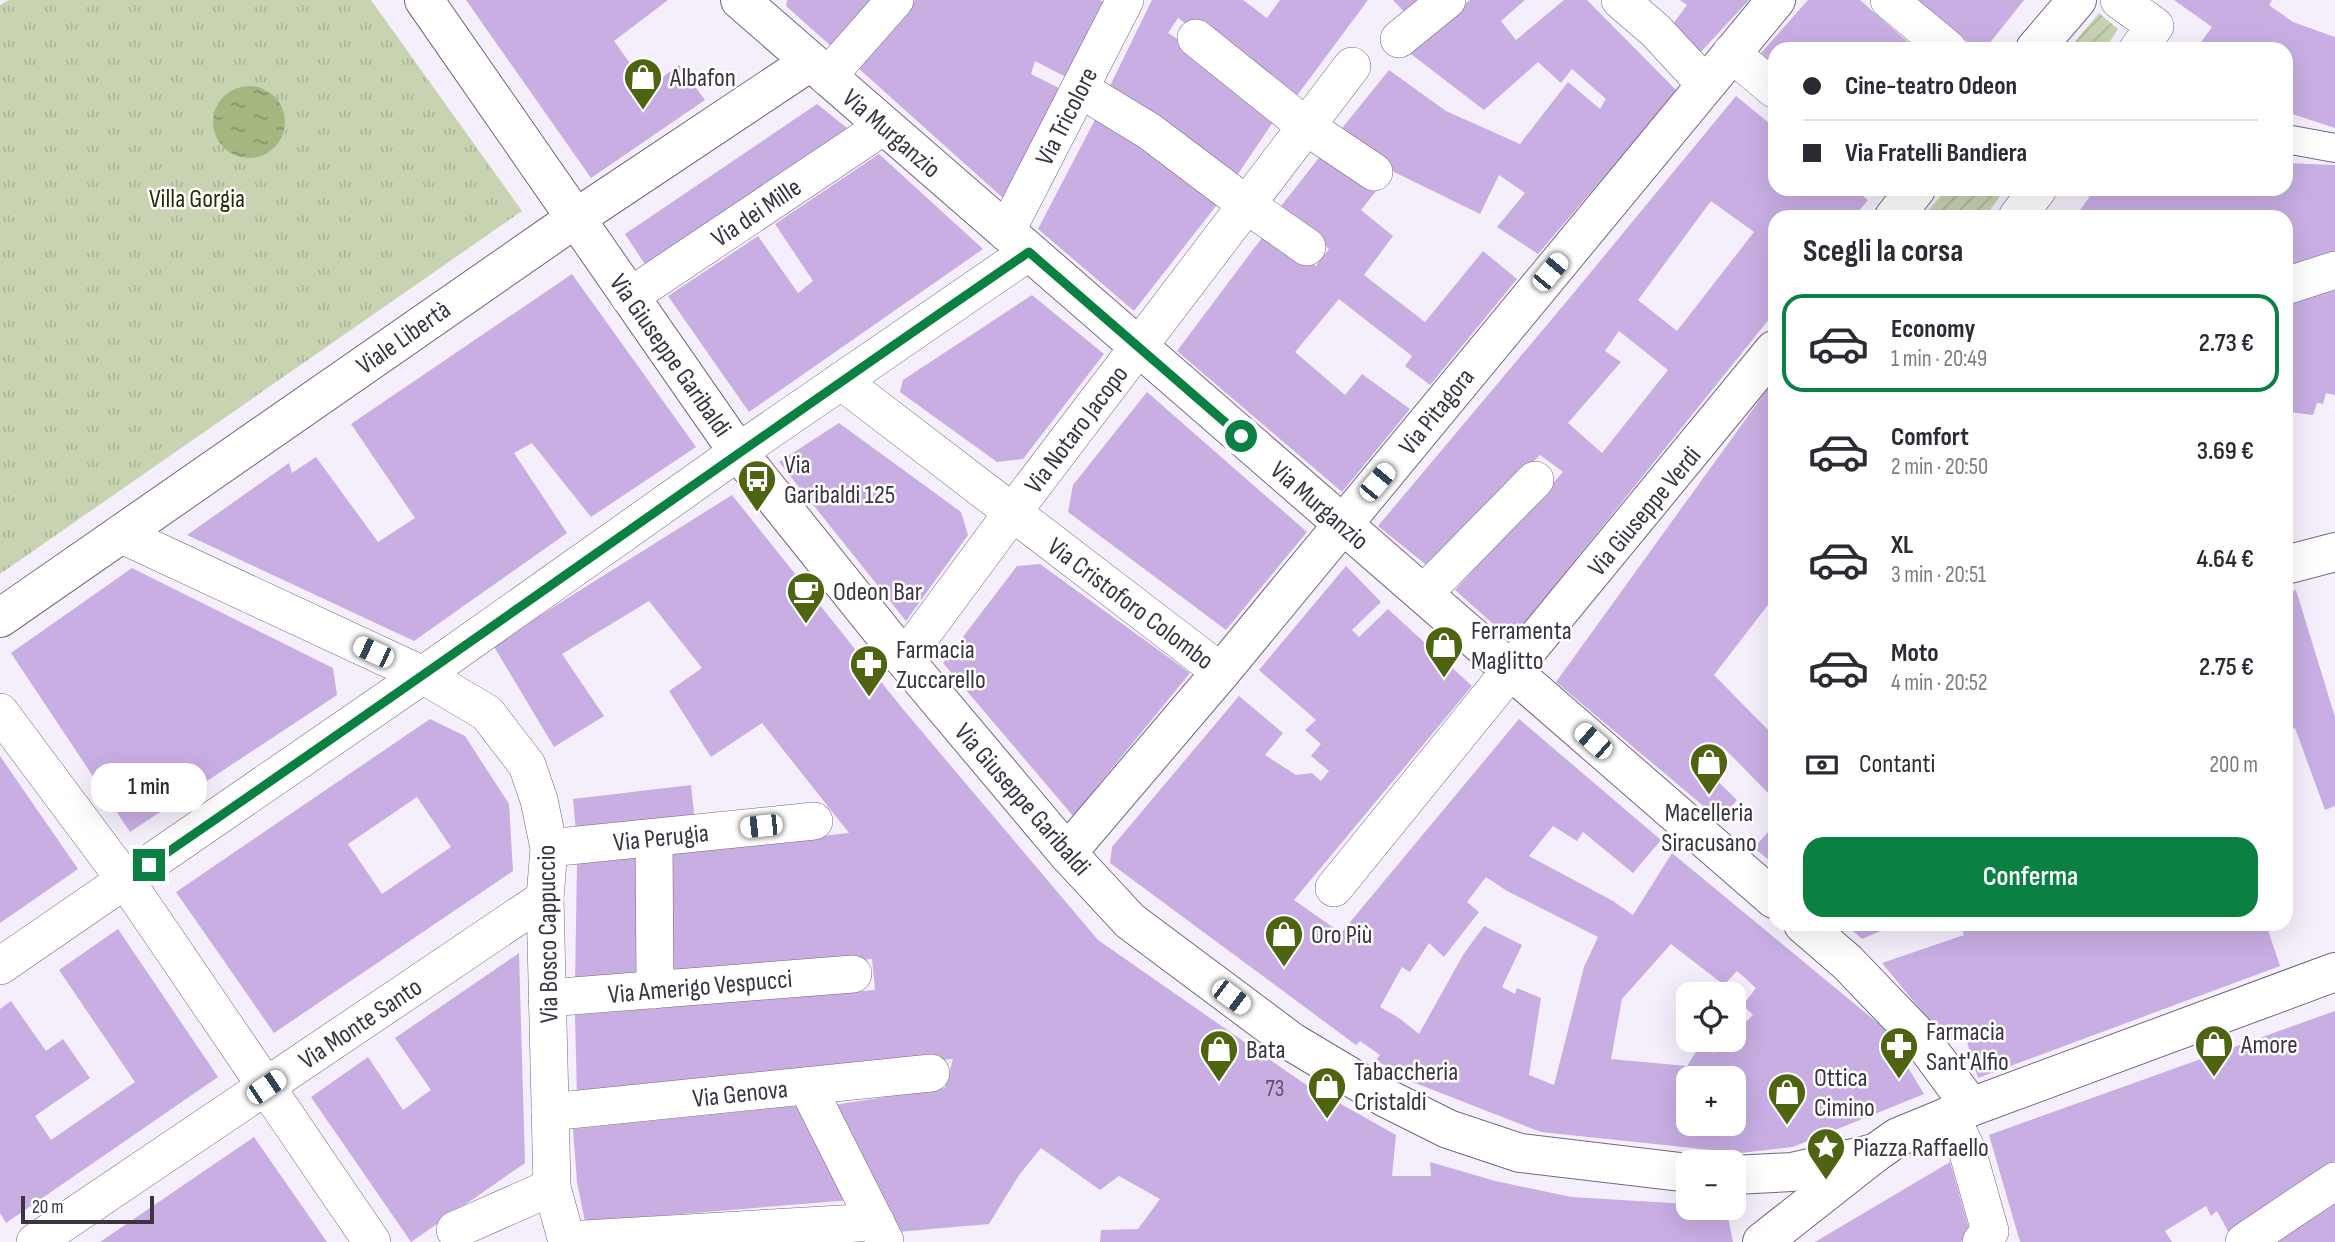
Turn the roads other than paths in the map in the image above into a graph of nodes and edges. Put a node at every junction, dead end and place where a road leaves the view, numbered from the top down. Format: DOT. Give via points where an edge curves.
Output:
graph roads {
  1 [pos="424,0"];
  2 [pos="895,0"];
  3 [pos="1125,0"];
  4 [pos="1447,0"];
  5 [pos="1620,0"];
  6 [pos="1776,0"];
  7 [pos="1889,0"];
  8 [pos="2077,0"];
  9 [pos="2119,0"];
  10 [pos="753,5"];
  11 [pos="1652,15"];
  12 [pos="1196,38"];
  13 [pos="1399,39"];
  14 [pos="1940,42"];
  15 [pos="2041,42"];
  16 [pos="2143,42"];
  17 [pos="1731,53"];
  18 [pos="1352,66"];
  19 [pos="819,70"];
  20 [pos="1706,83"];
  21 [pos="1768,84"];
  22 [pos="1080,89"];
  23 [pos="884,126"];
  24 [pos="1307,127"];
  25 [pos="2293,140"];
  26 [pos="2335,148"];
  27 [pos="1374,172"];
  28 [pos="1247,205"];
  29 [pos="576,218"];
  30 [pos="1018,242"];
  31 [pos="1307,247"];
  32 [pos="2335,270"];
  33 [pos="2293,284"];
  34 [pos="629,297"];
  35 [pos="1139,347"];
  36 [pos="1768,357"];
  37 [pos="841,381"];
  38 [pos="738,452"];
  39 [pos="1535,480"];
  40 [pos="1012,513"];
  41 [pos="1342,524"];
  42 [pos="120,534"];
  43 [pos="2335,552"];
  44 [pos="2293,563"];
  45 [pos="1423,594"];
  46 [pos="0,618"];
  47 [pos="904,659"];
  48 [pos="1511,670"];
  49 [pos="1221,672"];
  50 [pos="423,676"];
  51 [pos="0,712"];
  52 [pos="814,821"];
  53 [pos="654,838"];
  54 [pos="549,848"];
  55 [pos="1067,853"];
  56 [pos="126,881"];
  57 [pos="1334,888"];
  58 [pos="1768,894"];
  59 [pos="545,898"];
  60 [pos="1811,931"];
  61 [pos="0,966"];
  62 [pos="2335,972"];
  63 [pos="853,974"];
  64 [pos="655,990"];
  65 [pos="547,998"];
  66 [pos="931,1073"];
  67 [pos="807,1086"];
  68 [pos="266,1087"];
  69 [pos="1961,1111"];
  70 [pos="550,1112"];
  71 [pos="1875,1153"];
  72 [pos="1676,1171"];
  73 [pos="1746,1174"];
  74 [pos="2335,1181"];
  75 [pos="552,1187"];
  76 [pos="881,1232"];
  77 [pos="447,1236"];
  78 [pos="567,1241"];
  79 [pos="35,1242"];
  80 [pos="372,1242"];
  81 [pos="1762,1242"];
  82 [pos="1981,1242"];
  83 [pos="2244,1242"];
  1 -- 29 [label="main road, Via Giuseppe Garibaldi"];
  2 -- 19 [label="street"];
  3 -- 22 [label="street, Via Tricolore"];
  4 -- 13 [label="street"];
  5 -- 11 [label="street"];
  6 -- 17 [label="main road, Via Pitagora"];
  7 -- 14 [label="street"];
  8 -- 15 [label="main road"];
  9 -- 16 [label="street" via="2155,26"];
  10 -- 19 [label="main road, Via Murganzio"];
  11 -- 20 [label="street"];
  12 -- 24 [label="street"];
  17 -- 20 [label="main road, Via Pitagora"];
  17 -- 21 [label="street"];
  18 -- 24 [label="street, Via Notaro Jacopo"];
  19 -- 23 [label="main road, Via Murganzio"];
  19 -- 29 [label="main road, Viale Libertà"];
  20 -- 41 [label="main road, Via Pitagora"];
  22 -- 28 [label="street" via="1149,131"];
  22 -- 30 [label="street, Via Tricolore"];
  23 -- 30 [label="main road, Via Murganzio"];
  23 -- 34 [label="street, Via dei Mille"];
  24 -- 27 [label="street"];
  24 -- 28 [label="street, Via Notaro Jacopo"];
  25 -- 26 [label="street"];
  28 -- 31 [label="street"];
  28 -- 35 [label="street, Via Notaro Jacopo"];
  29 -- 34 [label="main road, Via Giuseppe Garibaldi"];
  29 -- 42 [label="main road, Viale Libertà"];
  30 -- 35 [label="main road, Via Murganzio"];
  30 -- 37 [label="street"];
  32 -- 33 [label="street"];
  34 -- 38 [label="main road, Via Giuseppe Garibaldi"];
  35 -- 40 [label="street, Via Notaro Jacopo"];
  35 -- 41 [label="main road, Via Murganzio"];
  36 -- 48 [label="main road, Via Giuseppe Verdi"];
  37 -- 38 [label="street"];
  37 -- 40 [label="street, Via Cristoforo Colombo"];
  38 -- 47 [label="main road, Via Giuseppe Garibaldi"];
  38 -- 50 [label="street"];
  39 -- 45 [label="street"];
  40 -- 47 [label="street, Via Notaro Jacopo"];
  40 -- 49 [label="street, Via Cristoforo Colombo"];
  41 -- 45 [label="main road, Via Murganzio"];
  41 -- 49 [label="main road, Via Pitagora"];
  42 -- 46 [label="main road, Viale Libertà"];
  42 -- 50 [label="street, Via Bosco Cappuccio"];
  43 -- 44 [label="main road"];
  45 -- 48 [label="main road, Via Murganzio"];
  47 -- 55 [label="main road, Via Giuseppe Garibaldi"];
  48 -- 57 [label="street"];
  48 -- 58 [label="main road, Via Murganzio"];
  49 -- 55 [label="main road, Via Pitagora"];
  50 -- 54 [label="street, Via Bosco Cappuccio" via="487,713 527,765"];
  50 -- 56 [label="street"];
  51 -- 56 [label="street"];
  52 -- 53 [label="street, Via Perugia"];
  53 -- 54 [label="street, Via Perugia"];
  53 -- 64 [label="street"];
  54 -- 59 [label="street, Via Bosco Cappuccio"];
  55 -- 72 [label="main road, Via Giuseppe Garibaldi" via="1130,921 1292,1042 1384,1097 1448,1129 1520,1153"];
  56 -- 61 [label="street"];
  56 -- 68 [label="street"];
  59 -- 65 [label="street, Via Bosco Cappuccio"];
  59 -- 68 [label="street, Via Monte Santo"];
  60 -- 69 [label="main road" via="1921,1039"];
  62 -- 69 [label="main road"];
  63 -- 64 [label="street, Via Amerigo Vespucci"];
  64 -- 65 [label="street, Via Amerigo Vespucci"];
  65 -- 70 [label="street, Via Bosco Cappuccio"];
  66 -- 67 [label="street, Via Genova"];
  67 -- 70 [label="street, Via Genova"];
  67 -- 76 [label="street"];
  68 -- 79 [label="street, Via Monte Santo"];
  68 -- 80 [label="street"];
  69 -- 71 [label="main road" via="1898,1137"];
  69 -- 82 [label="street" via="1990,1231"];
  70 -- 75 [label="street, Via Bosco Cappuccio"];
  71 -- 73 [label="main road" via="1792,1172"];
  71 -- 81 [label="main road"];
  74 -- 83 [label="street"];
  75 -- 77 [label="street"];
  75 -- 78 [label="street, Via Bosco Cappuccio"];
  76 -- 78 [label="street"];
}
